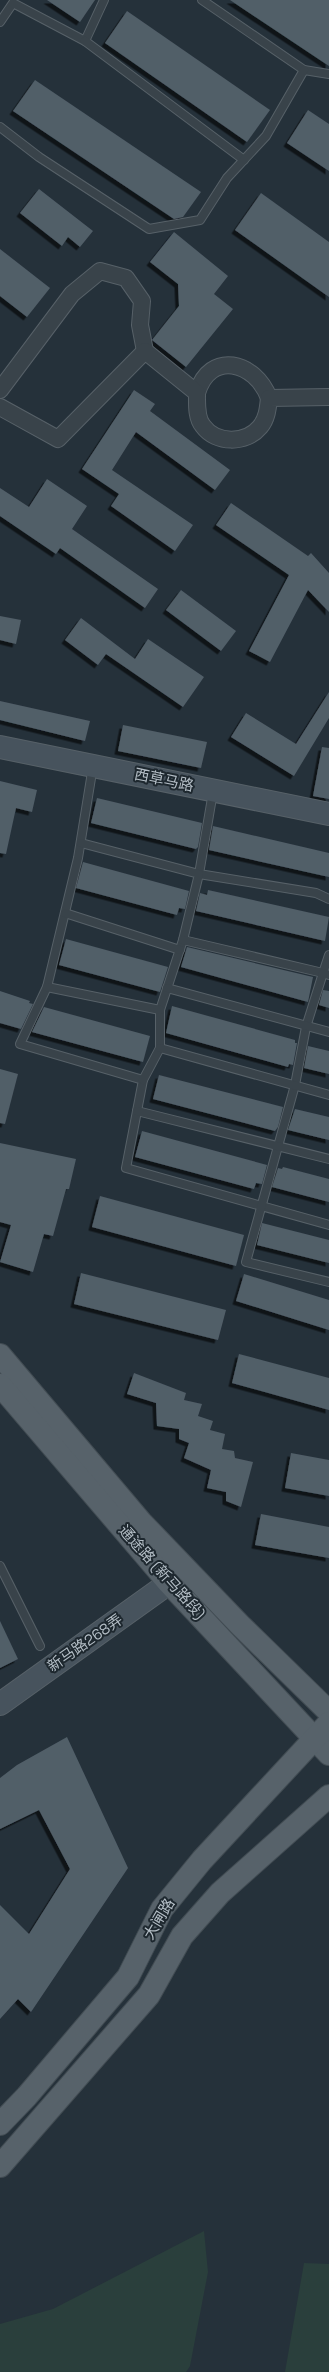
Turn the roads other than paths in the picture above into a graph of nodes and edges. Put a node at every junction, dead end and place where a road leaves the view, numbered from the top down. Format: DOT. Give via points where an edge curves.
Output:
graph roads {
  1 [pos="104,0"];
  2 [pos="202,0"];
  3 [pos="0,22"];
  4 [pos="85,41"];
  5 [pos="304,70"];
  6 [pos="329,74"];
  7 [pos="0,127"];
  8 [pos="244,160"];
  9 [pos="146,351"];
  10 [pos="0,390"];
  11 [pos="197,393"];
  12 [pos="329,397"];
  13 [pos="269,398"];
  14 [pos="0,407"];
  15 [pos="0,746"];
  16 [pos="93,766"];
  17 [pos="213,790"];
  18 [pos="329,814"];
  19 [pos="81,843"];
  20 [pos="199,874"];
  21 [pos="329,899"];
  22 [pos="65,912"];
  23 [pos="183,940"];
  24 [pos="180,950"];
  25 [pos="329,955"];
  26 [pos="326,974"];
  27 [pos="47,987"];
  28 [pos="167,988"];
  29 [pos="160,1010"];
  30 [pos="306,1027"];
  31 [pos="329,1032"];
  32 [pos="160,1048"];
  33 [pos="143,1080"];
  34 [pos="295,1085"];
  35 [pos="329,1095"];
  36 [pos="137,1111"];
  37 [pos="278,1145"];
  38 [pos="329,1159"];
  39 [pos="260,1206"];
  40 [pos="329,1225"];
  41 [pos="329,1282"];
  42 [pos="0,1355"];
  43 [pos="0,1385"];
  44 [pos="0,1566"];
  45 [pos="169,1583"];
  46 [pos="40,1646"];
  47 [pos="0,1704"];
  48 [pos="329,1712"];
  49 [pos="329,1723"];
  50 [pos="322,1747"];
  51 [pos="329,1796"];
  52 [pos="0,2124"];
  53 [pos="0,2166"];
  1 -- 4 [label="lane"];
  2 -- 5 [label="lane"];
  3 -- 4 [label="lane" via="13,3"];
  4 -- 8 [label="lane"];
  5 -- 6 [label="lane"];
  5 -- 8 [label="lane" via="266,136"];
  7 -- 8 [label="lane" via="57,170 149,229 200,220 227,178"];
  9 -- 10 [label="street" via="140,325 142,301 126,278 100,271 72,294"];
  9 -- 11 [label="street"];
  9 -- 14 [label="street" via="58,439"];
  11 -- 13 [label="street" via="200,383 208,374 228,364 255,374 264,385"];
  11 -- 13 [label="street" via="197,411 202,426 213,435 233,440 250,436 261,427 267,413"];
  12 -- 13 [label="street"];
  15 -- 16 [label="street, 西草马路"];
  16 -- 17 [label="street, 西草马路"];
  16 -- 19 [label="lane"];
  17 -- 18 [label="street, 西草马路"];
  17 -- 20 [label="lane"];
  19 -- 20 [label="lane"];
  19 -- 22 [label="lane"];
  20 -- 21 [label="lane" via="316,893"];
  20 -- 23 [label="lane"];
  22 -- 24 [label="lane"];
  22 -- 27 [label="lane"];
  23 -- 24 [label="lane"];
  23 -- 26 [label="lane"];
  24 -- 28 [label="lane"];
  25 -- 26 [label="lane"];
  26 -- 30 [label="lane"];
  27 -- 29 [label="lane"];
  27 -- 33 [label="lane" via="20,1044"];
  28 -- 29 [label="lane"];
  28 -- 30 [label="lane"];
  29 -- 32 [label="lane"];
  30 -- 31 [label="lane"];
  30 -- 34 [label="lane"];
  32 -- 33 [label="lane"];
  32 -- 34 [label="lane"];
  33 -- 36 [label="lane"];
  34 -- 35 [label="lane"];
  34 -- 37 [label="lane"];
  36 -- 37 [label="lane"];
  36 -- 39 [label="lane" via="126,1168"];
  37 -- 38 [label="lane"];
  37 -- 39 [label="lane"];
  39 -- 40 [label="lane"];
  39 -- 41 [label="lane" via="246,1262"];
  42 -- 48 [label="main road, 通途路 (新马路段)" via="141,1522 240,1625"];
  43 -- 45 [label="main road, 通途路 (新马路段)"];
  44 -- 46 [label="lane"];
  45 -- 47 [label="street, 新马路268弄"];
  45 -- 50 [label="main road, 通途路 (新马路段)"];
  49 -- 50 [label="main road, 大闸路"];
  50 -- 52 [label="main road, 大闸路" via="202,1860 162,1909 128,1977 28,2096"];
  51 -- 53 [label="main road, 大闸路" via="220,1893 182,1936 149,1995"];
}
